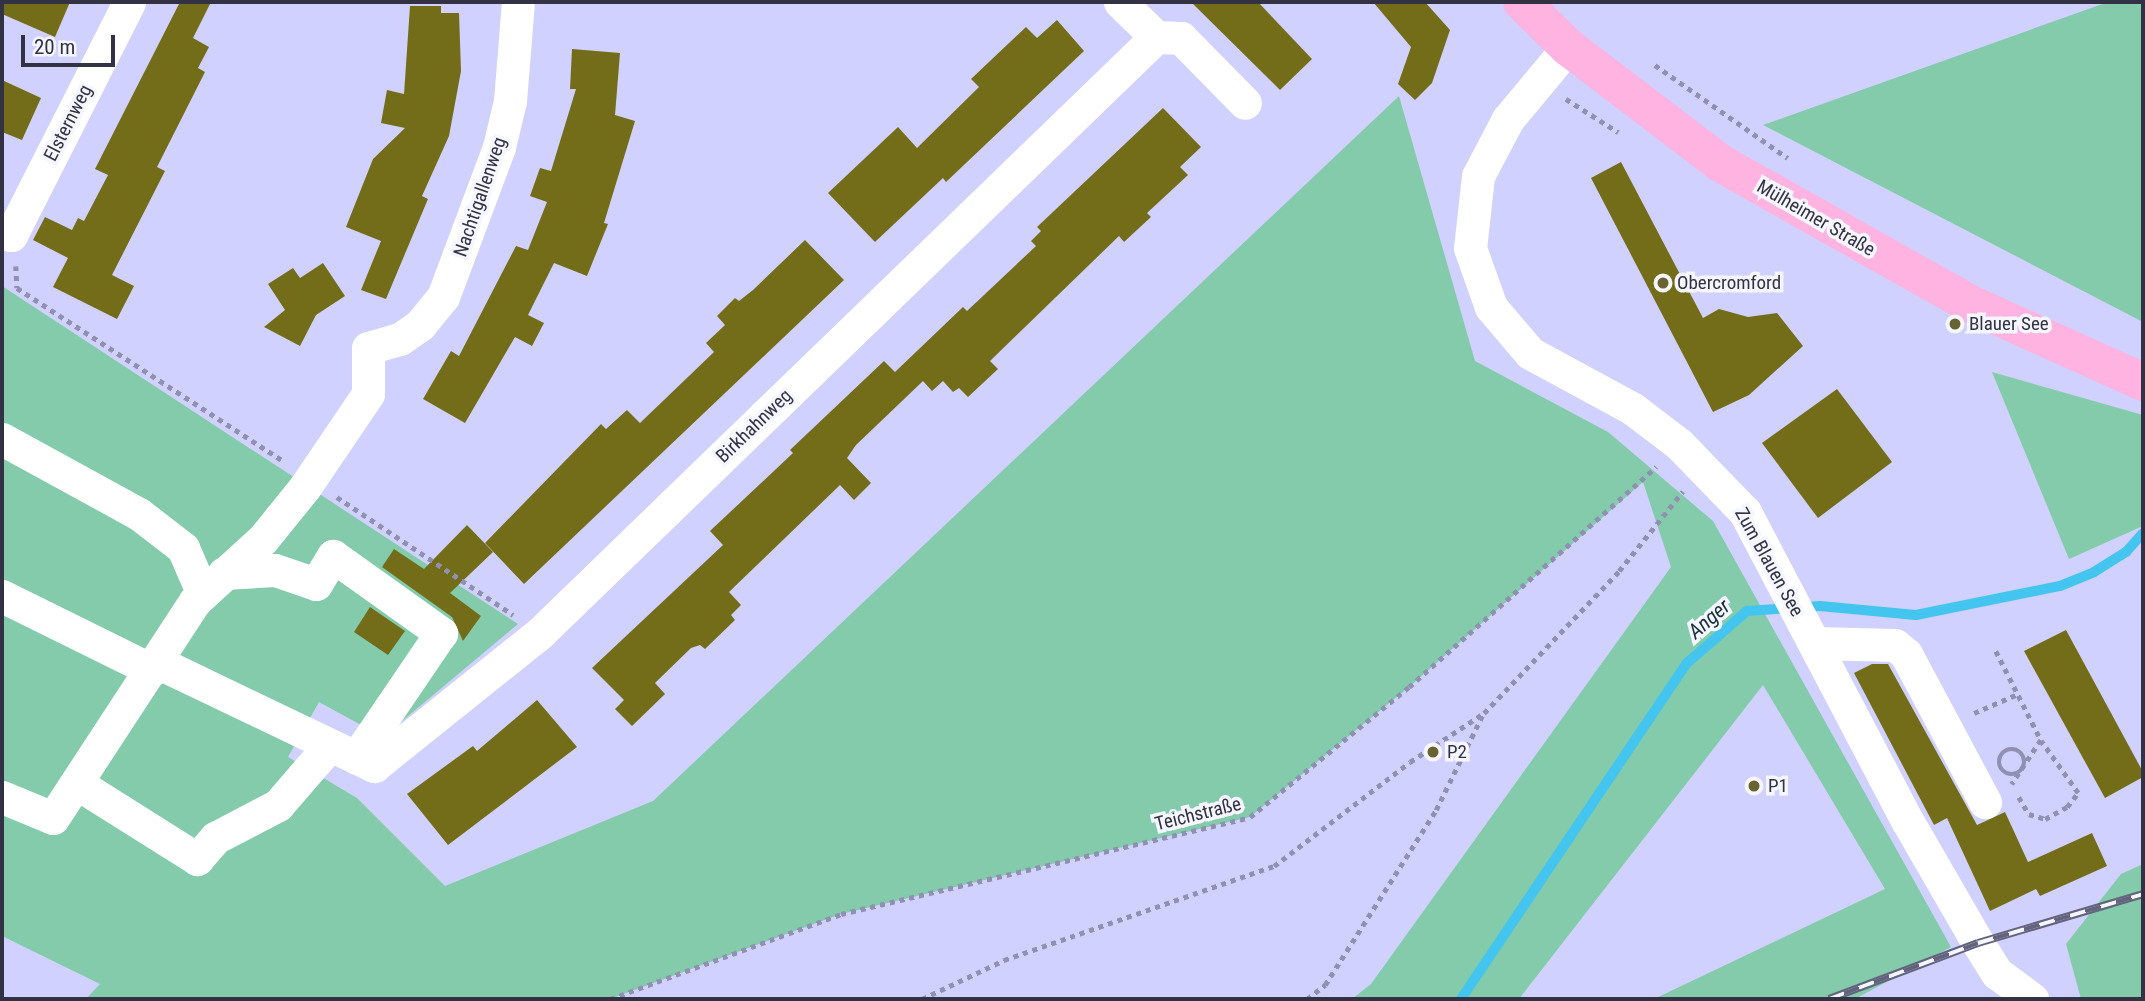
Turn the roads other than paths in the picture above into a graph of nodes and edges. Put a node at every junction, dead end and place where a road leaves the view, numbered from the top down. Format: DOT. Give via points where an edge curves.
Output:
graph roads {
  1 [pos="129,2"];
  2 [pos="518,2"];
  3 [pos="1121,2"];
  4 [pos="1522,2"];
  5 [pos="1156,37"];
  6 [pos="1568,47"];
  7 [pos="1245,103"];
  8 [pos="7,233"];
  9 [pos="2143,382"];
  10 [pos="2,439"];
  11 [pos="213,583"];
  12 [pos="2,596"];
  13 [pos="1810,636"];
  14 [pos="154,666"];
  15 [pos="343,752"];
  16 [pos="78,784"];
  17 [pos="1997,794"];
  18 [pos="2,796"];
  19 [pos="2008,989"];
  1 -- 8 [label="street, Elsternweg"];
  2 -- 11 [label="street, Nachtigallenweg" via="510,100 499,147 443,297 420,325 400,339 368,348 368,394 311,479 263,539"];
  3 -- 5 [label="street"];
  4 -- 6 [label="main road, Mülheimer Straße"];
  5 -- 7 [label="street" via="1181,38"];
  5 -- 15 [label="street, Birkhahnweg" via="540,633 374,766"];
  6 -- 9 [label="main road, Mülheimer Straße" via="1720,163 1854,242 1968,303"];
  6 -- 13 [label="street, Zum Blauen See" via="1507,119 1478,176 1470,248 1478,276 1491,307 1530,353 1633,409 1691,455 1745,512"];
  10 -- 11 [label="street" via="139,514 183,548"];
  11 -- 14 [label="street"];
  11 -- 15 [label="street" via="275,570 316,584 333,556 441,633"];
  12 -- 14 [label="street"];
  13 -- 17 [label="street" via="1895,645 1912,663 1948,729"];
  13 -- 19 [label="street, Zum Blauen See" via="1917,838"];
  14 -- 15 [label="street"];
  14 -- 16 [label="street"];
  15 -- 16 [label="street" via="278,805 215,838 197,859"];
  16 -- 18 [label="street" via="53,818"];
}
